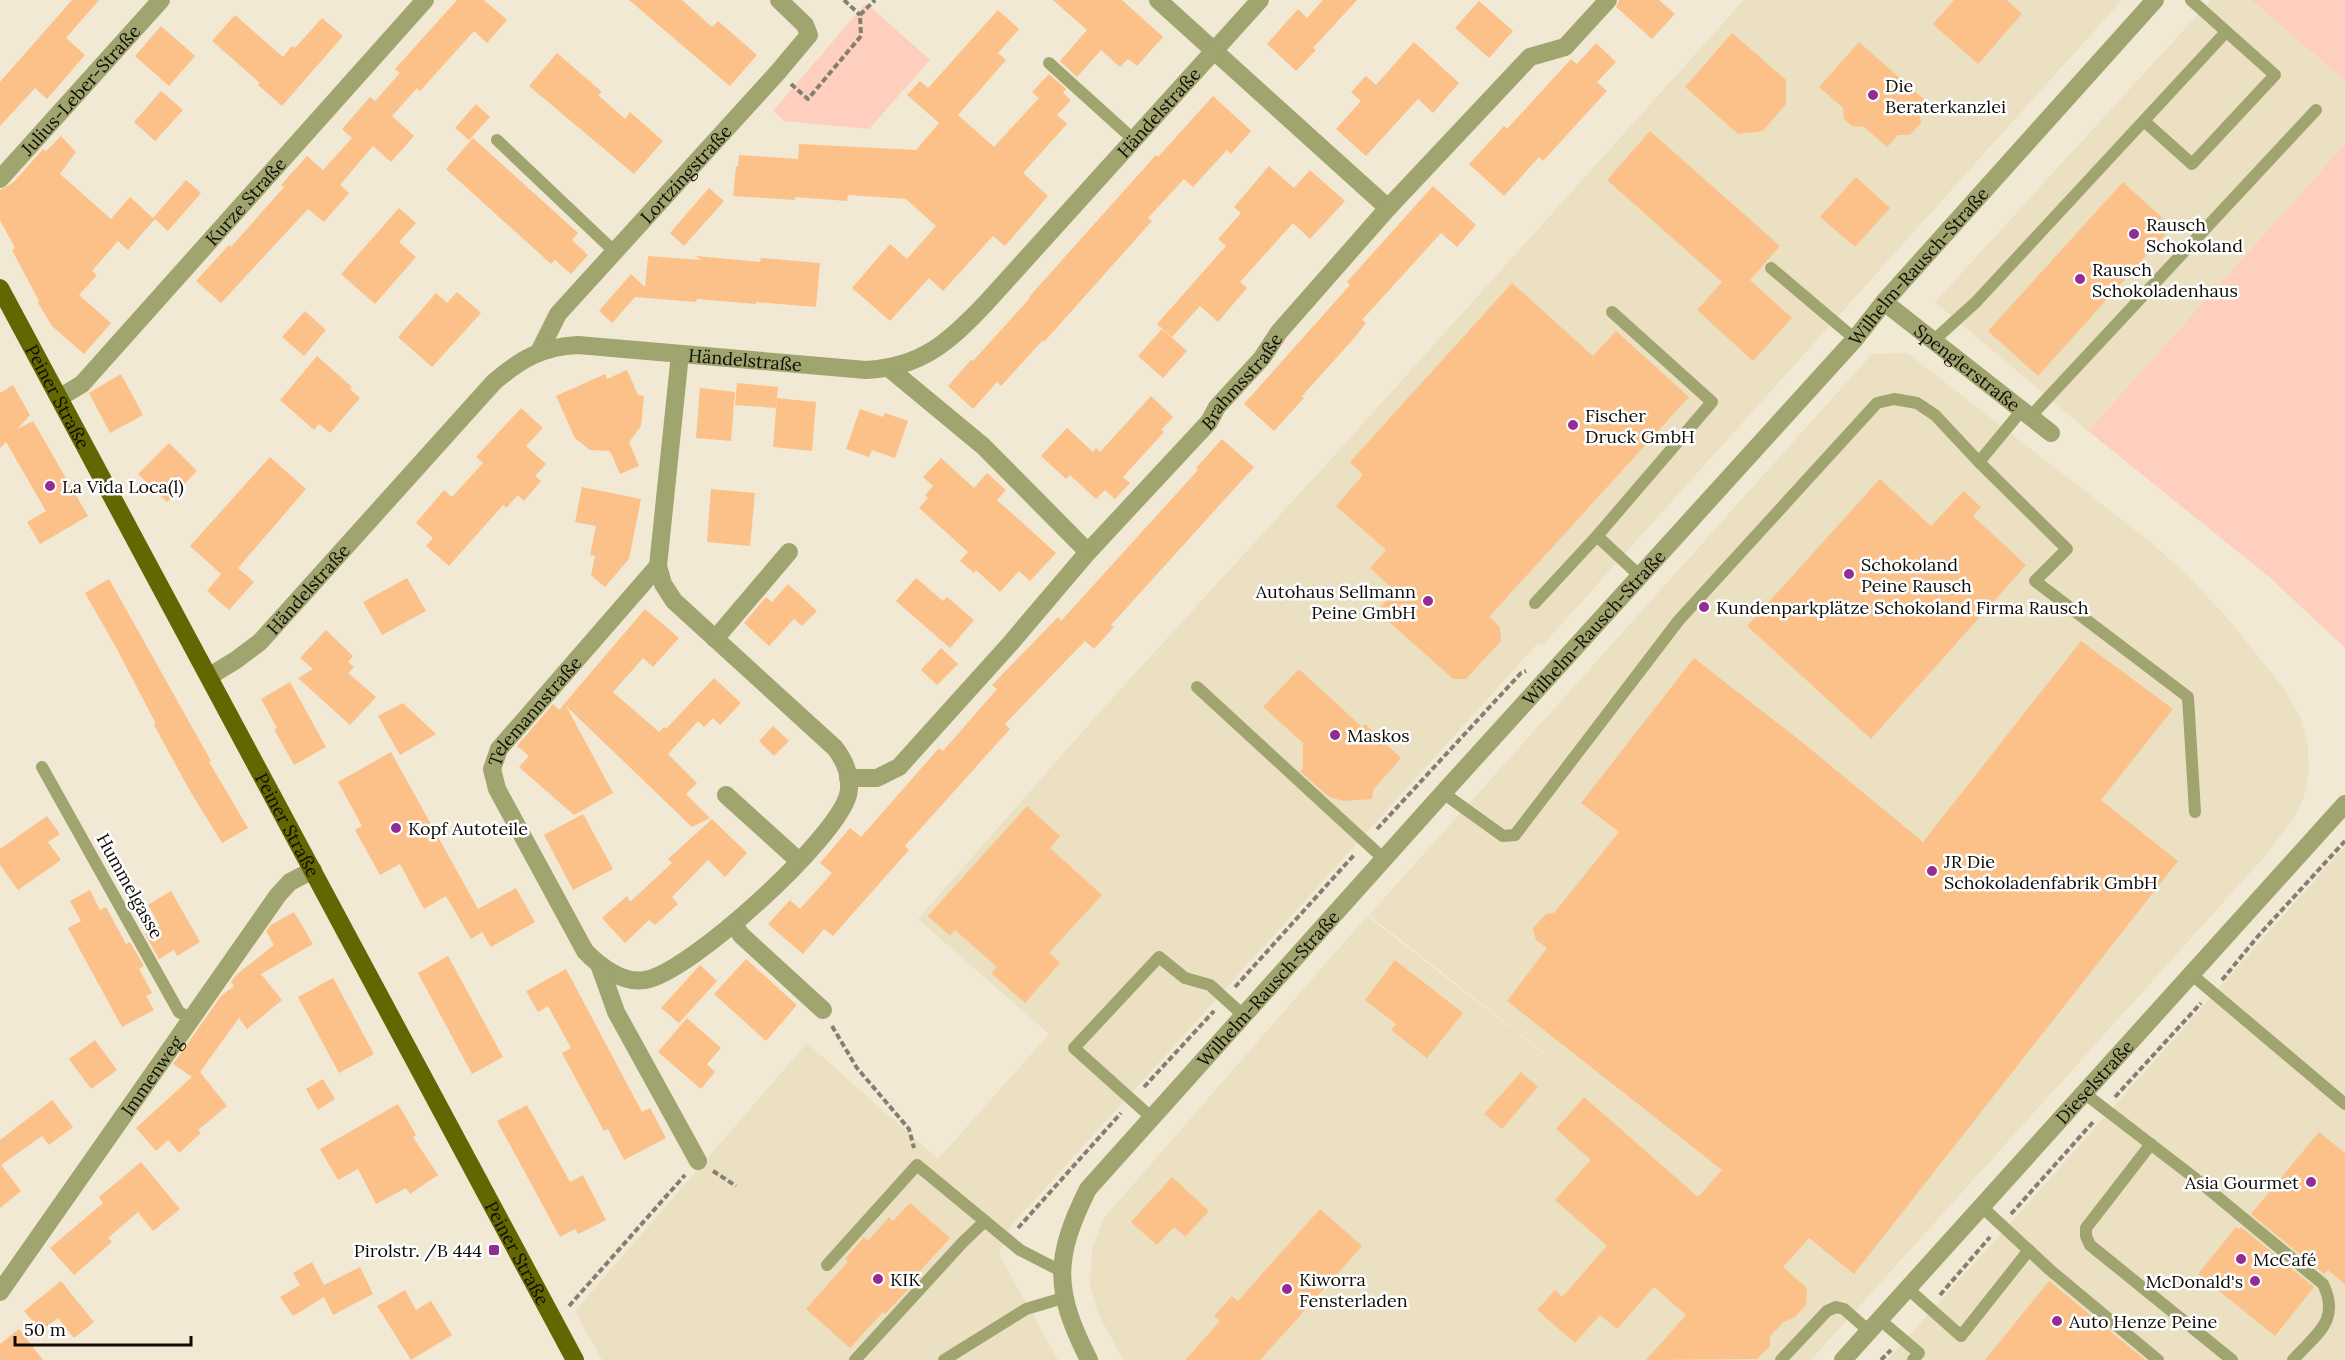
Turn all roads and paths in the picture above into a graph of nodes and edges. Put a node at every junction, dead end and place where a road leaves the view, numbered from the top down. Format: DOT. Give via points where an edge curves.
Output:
graph roads {
  1 [pos="161,0"];
  2 [pos="425,0"];
  3 [pos="779,0"];
  4 [pos="844,0"];
  5 [pos="875,0"];
  6 [pos="1158,0"];
  7 [pos="1260,0"];
  8 [pos="1608,0"];
  9 [pos="2155,0"];
  10 [pos="2191,0"];
  11 [pos="860,15"];
  12 [pos="2226,32"];
  13 [pos="1214,50"];
  14 [pos="1049,63"];
  15 [pos="778,72"];
  16 [pos="2316,110"];
  17 [pos="2144,121"];
  18 [pos="1133,139"];
  19 [pos="497,140"];
  20 [pos="0,179"];
  21 [pos="1388,208"];
  22 [pos="615,252"];
  23 [pos="1771,268"];
  24 [pos="0,288"];
  25 [pos="1884,302"];
  26 [pos="1612,312"];
  27 [pos="1855,339"];
  28 [pos="1933,341"];
  29 [pos="539,352"];
  30 [pos="680,354"];
  31 [pos="890,369"];
  32 [pos="59,398"];
  33 [pos="2026,413"];
  34 [pos="2050,434"];
  35 [pos="1979,462"];
  36 [pos="1597,536"];
  37 [pos="789,552"];
  38 [pos="1088,552"];
  39 [pos="658,566"];
  40 [pos="1640,576"];
  41 [pos="1535,603"];
  42 [pos="715,639"];
  43 [pos="210,676"];
  44 [pos="1197,687"];
  45 [pos="42,767"];
  46 [pos="848,778"];
  47 [pos="1443,793"];
  48 [pos="726,795"];
  49 [pos="2345,804"];
  50 [pos="2195,812"];
  51 [pos="2345,841"];
  52 [pos="1384,859"];
  53 [pos="799,861"];
  54 [pos="313,870"];
  55 [pos="734,924"];
  56 [pos="600,967"];
  57 [pos="2191,974"];
  58 [pos="2211,992"];
  59 [pos="823,1010"];
  60 [pos="1244,1016"];
  61 [pos="191,1018"];
  62 [pos="2084,1093"];
  63 [pos="2345,1104"];
  64 [pos="2104,1109"];
  65 [pos="1152,1118"];
  66 [pos="2151,1144"];
  67 [pos="698,1161"];
  68 [pos="917,1165"];
  69 [pos="736,1186"];
  70 [pos="1981,1206"];
  71 [pos="985,1221"];
  72 [pos="2001,1225"];
  73 [pos="2029,1250"];
  74 [pos="827,1266"];
  75 [pos="1062,1271"];
  76 [pos="1907,1288"];
  77 [pos="0,1292"];
  78 [pos="1063,1298"];
  79 [pos="1928,1308"];
  80 [pos="552,1315"];
  81 [pos="1874,1325"];
  82 [pos="1901,1338"];
  83 [pos="948,1359"];
  84 [pos="576,1360"];
  85 [pos="855,1360"];
  86 [pos="1089,1360"];
  87 [pos="1781,1360"];
  88 [pos="1843,1360"];
  89 [pos="1881,1360"];
  90 [pos="1913,1360"];
  91 [pos="2158,1360"];
  92 [pos="2232,1360"];
  93 [pos="2293,1360"];
  1 -- 20 [label="street, Julius-Leber-Straße"];
  2 -- 32 [label="street, Kurze Straße" via="82,384"];
  3 -- 15 [label="street, Lortzingstraße" via="805,25 809,35"];
  4 -- 11 [label="path"];
  5 -- 11 [label="path"];
  6 -- 13 [label="street"];
  7 -- 13 [label="street, Händelstraße"];
  8 -- 21 [label="street, Brahmsstraße" via="1565,47 1530,57"];
  9 -- 25 [label="street, Wilhelm-Rausch-Straße"];
  10 -- 12 [label="lane"];
  11 -- 15 [label="path" via="861,36 808,99"];
  12 -- 17 [label="lane"];
  12 -- 17 [label="lane" via="2275,75 2268,83 2192,164"];
  13 -- 18 [label="street, Händelstraße"];
  13 -- 21 [label="street"];
  14 -- 18 [label="lane"];
  15 -- 22 [label="street, Lortzingstraße"];
  16 -- 33 [label="lane"];
  17 -- 28 [label="lane" via="1976,302"];
  18 -- 31 [label="street, Händelstraße" via="963,327 939,347"];
  19 -- 22 [label="lane"];
  21 -- 38 [label="street, Brahmsstraße" via="1279,332 1209,422"];
  22 -- 29 [label="street, Lortzingstraße" via="558,314"];
  23 -- 27 [label="lane"];
  24 -- 32 [label="main road, Peiner Straße"];
  25 -- 27 [label="street, Wilhelm-Rausch-Straße"];
  25 -- 28 [label="street, Spenglerstraße"];
  26 -- 36 [label="lane" via="1712,402"];
  27 -- 40 [label="street, Wilhelm-Rausch-Straße"];
  28 -- 33 [label="street, Spenglerstraße"];
  29 -- 30 [label="street, Händelstraße" via="578,345"];
  29 -- 43 [label="street, Händelstraße" via="518,362 494,382 260,642"];
  30 -- 31 [label="street, Händelstraße"];
  30 -- 39 [label="street"];
  31 -- 38 [label="street" via="983,446"];
  32 -- 43 [label="main road, Peiner Straße"];
  33 -- 34 [label="street, Spenglerstraße"];
  33 -- 35 [label="lane"];
  35 -- 47 [label="lane" via="1935,415 1917,403 1894,399 1877,403 1679,621 1515,835 1503,836"];
  35 -- 50 [label="lane" via="2067,549 2035,581 2188,697"];
  36 -- 40 [label="lane"];
  36 -- 41 [label="lane"];
  37 -- 42 [label="street"];
  38 -- 46 [label="street, Brahmsstraße" via="899,767 877,778"];
  39 -- 42 [label="street" via="663,585 674,601"];
  39 -- 56 [label="street, Telemannstraße" via="499,749 492,769 497,789 585,951"];
  40 -- 47 [label="street, Wilhelm-Rausch-Straße"];
  42 -- 46 [label="street" via="835,748 846,761"];
  43 -- 54 [label="main road, Peiner Straße"];
  44 -- 52 [label="lane"];
  45 -- 61 [label="lane, Hummelgasse" via="180,1012"];
  46 -- 53 [label="street" via="848,794 840,814"];
  47 -- 52 [label="street, Wilhelm-Rausch-Straße"];
  48 -- 53 [label="street"];
  49 -- 57 [label="street, Dieselstraße"];
  51 -- 58 [label="path"];
  52 -- 60 [label="street, Wilhelm-Rausch-Straße"];
  53 -- 55 [label="street"];
  54 -- 61 [label="street, Immenweg" via="290,882 278,895"];
  54 -- 80 [label="main road, Peiner Straße"];
  55 -- 56 [label="street" via="686,961 645,980"];
  55 -- 59 [label="street" via="741,935"];
  56 -- 67 [label="street, Telemannstraße" via="616,1012"];
  57 -- 58 [label="lane"];
  57 -- 62 [label="street, Dieselstraße"];
  58 -- 63 [label="lane"];
  58 -- 64 [label="path"];
  59 -- 68 [label="path" via="857,1068 909,1129"];
  60 -- 65 [label="street, Wilhelm-Rausch-Straße"];
  60 -- 65 [label="lane" via="1210,985 1185,978 1159,957 1074,1048"];
  61 -- 77 [label="street, Immenweg"];
  62 -- 64 [label="lane"];
  62 -- 70 [label="street, Dieselstraße"];
  64 -- 66 [label="lane"];
  64 -- 72 [label="path"];
  65 -- 75 [label="street, Wilhelm-Rausch-Straße" via="1088,1189 1066,1240"];
  66 -- 92 [label="lane" via="2086,1228 2086,1236 2090,1245"];
  66 -- 93 [label="lane" via="2323,1284 2331,1309 2327,1321"];
  67 -- 69 [label="path"];
  67 -- 80 [label="path" via="572,1305"];
  68 -- 71 [label="lane"];
  68 -- 74 [label="lane"];
  70 -- 72 [label="lane"];
  70 -- 76 [label="street, Dieselstraße"];
  71 -- 75 [label="lane" via="1020,1250"];
  71 -- 85 [label="lane"];
  72 -- 73 [label="lane"];
  72 -- 79 [label="path"];
  73 -- 79 [label="lane" via="1961,1336"];
  73 -- 91 [label="lane"];
  75 -- 78 [label="street, Wilhelm-Rausch-Straße"];
  76 -- 79 [label="lane"];
  76 -- 81 [label="street, Dieselstraße"];
  78 -- 83 [label="lane" via="1026,1309"];
  78 -- 86 [label="street, Wilhelm-Rausch-Straße"];
  80 -- 84 [label="main road, Peiner Straße"];
  81 -- 82 [label="lane"];
  81 -- 87 [label="lane" via="1836,1307 1827,1311"];
  81 -- 88 [label="street, Dieselstraße"];
  82 -- 89 [label="path"];
  82 -- 90 [label="lane" via="1919,1353"];
}
